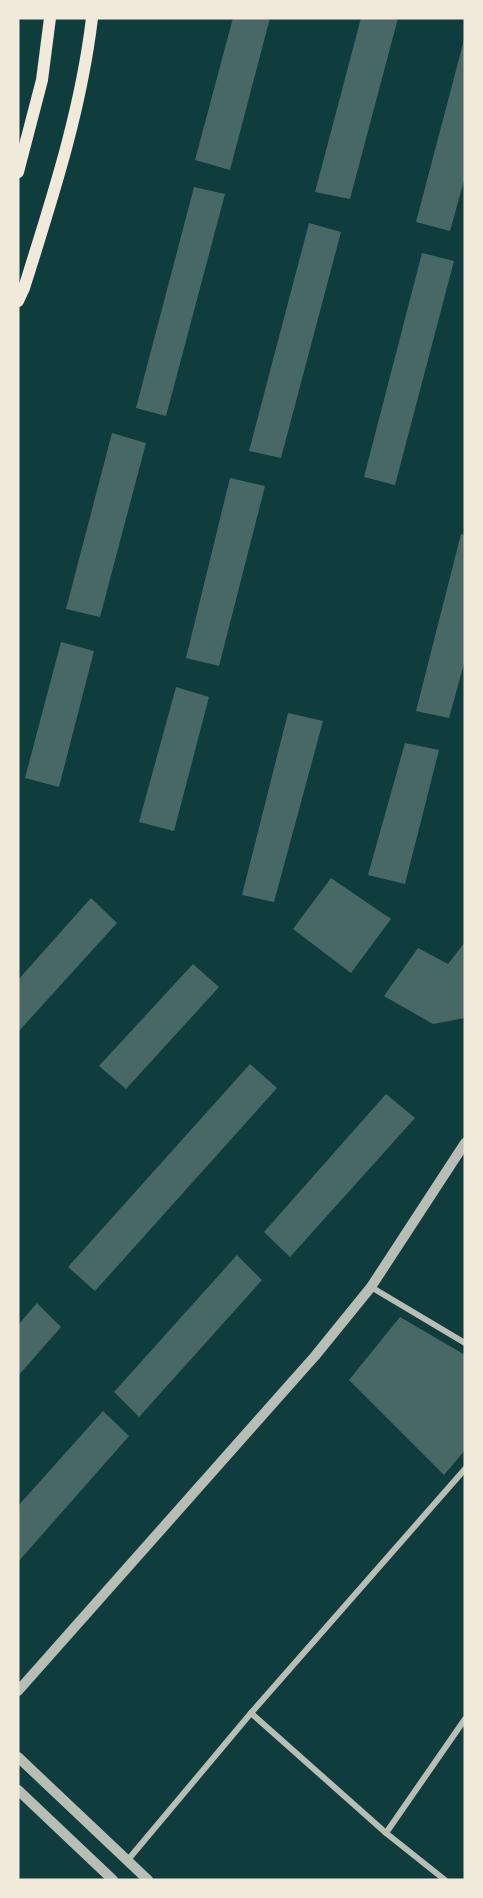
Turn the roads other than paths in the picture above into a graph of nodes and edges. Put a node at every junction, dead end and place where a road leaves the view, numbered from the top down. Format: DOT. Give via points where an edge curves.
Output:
graph roads {
  1 [pos="50,18"];
  2 [pos="92,18"];
  3 [pos="18,172"];
  4 [pos="18,301"];
  5 [pos="465,1143"];
  6 [pos="371,1287"];
  7 [pos="465,1343"];
  8 [pos="465,1469"];
  9 [pos="18,1691"];
  10 [pos="251,1713"];
  11 [pos="465,1719"];
  12 [pos="18,1757"];
  13 [pos="18,1790"];
  14 [pos="386,1833"];
  15 [pos="127,1861"];
  16 [pos="114,1880"];
  17 [pos="148,1880"];
  18 [pos="445,1880"];
  1 -- 3 [label="main road" via="42,80"];
  2 -- 4 [label="main road" via="87,59 62,167"];
  5 -- 6 [label="street"];
  6 -- 7 [label="street"];
  6 -- 9 [label="street" via="315,1356"];
  8 -- 10 [label="street"];
  10 -- 14 [label="street"];
  10 -- 15 [label="street"];
  11 -- 14 [label="street"];
  12 -- 15 [label="street"];
  13 -- 16 [label="street"];
  14 -- 18 [label="street"];
  15 -- 17 [label="street"];
}
